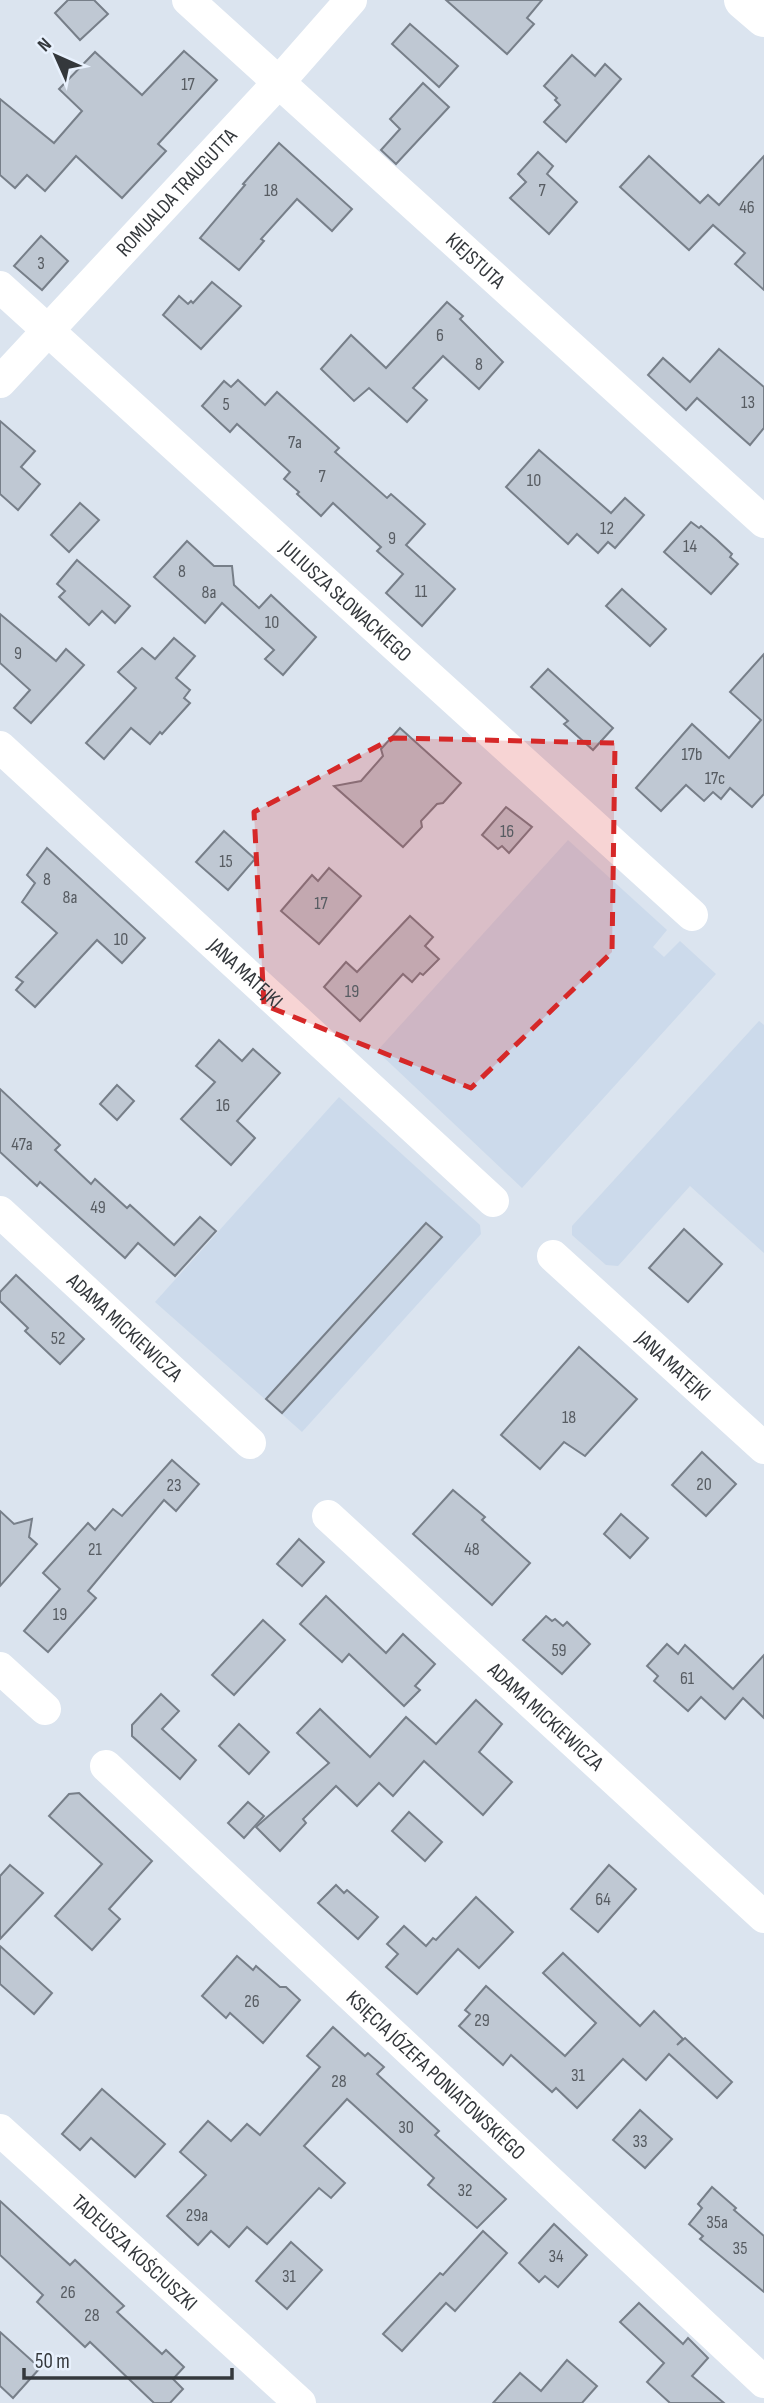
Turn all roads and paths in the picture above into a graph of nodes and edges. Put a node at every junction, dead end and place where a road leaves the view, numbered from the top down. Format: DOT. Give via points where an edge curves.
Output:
graph roads {
  1 [pos="188,0"];
  2 [pos="351,0"];
  3 [pos="743,0"];
  4 [pos="764,18"];
  5 [pos="278,83"];
  6 [pos="0,287"];
  7 [pos="48,330"];
  8 [pos="0,383"];
  9 [pos="764,522"];
  10 [pos="0,747"];
  11 [pos="692,915"];
  12 [pos="493,1201"];
  13 [pos="0,1212"];
  14 [pos="553,1256"];
  15 [pos="250,1443"];
  16 [pos="764,1448"];
  17 [pos="328,1516"];
  18 [pos="0,1668"];
  19 [pos="45,1709"];
  20 [pos="106,1766"];
  21 [pos="764,1917"];
  22 [pos="0,2130"];
  23 [pos="764,2382"];
  24 [pos="300,2403"];
  1 -- 5 [label="street, KIEJSTUTA"];
  2 -- 5 [label="street, ROMUALDA TRAUGUTTA"];
  3 -- 4 [label="street"];
  5 -- 7 [label="street, ROMUALDA TRAUGUTTA"];
  5 -- 9 [label="street, KIEJSTUTA"];
  6 -- 7 [label="street, JULIUSZA SŁOWACKIEGO"];
  7 -- 8 [label="street, ROMUALDA TRAUGUTTA"];
  7 -- 11 [label="street, JULIUSZA SŁOWACKIEGO"];
  10 -- 12 [label="street, JANA MATEJKI"];
  13 -- 15 [label="street, ADAMA MICKIEWICZA"];
  14 -- 16 [label="street, JANA MATEJKI"];
  17 -- 21 [label="street, ADAMA MICKIEWICZA"];
  18 -- 19 [label="street"];
  20 -- 23 [label="street, KSIĘCIA JÓZEFA PONIATOWSKIEGO"];
  22 -- 24 [label="street, TADEUSZA KOŚCIUSZKI"];
}
